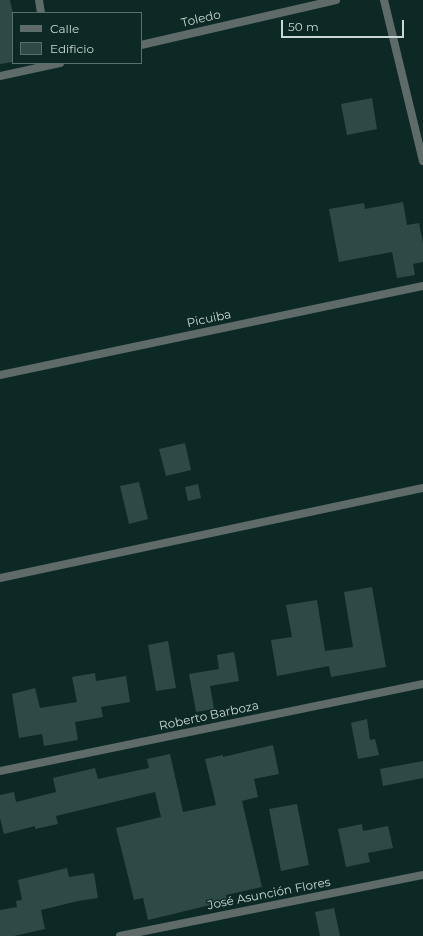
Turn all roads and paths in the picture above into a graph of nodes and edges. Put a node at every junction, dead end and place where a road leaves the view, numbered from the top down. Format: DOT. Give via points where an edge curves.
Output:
graph roads {
  1 [pos="39,0"];
  2 [pos="336,0"];
  3 [pos="384,0"];
  4 [pos="41,12"];
  5 [pos="142,44"];
  6 [pos="55,64"];
  7 [pos="0,76"];
  8 [pos="423,161"];
  9 [pos="423,286"];
  10 [pos="0,375"];
  11 [pos="423,488"];
  12 [pos="0,578"];
  13 [pos="423,684"];
  14 [pos="0,771"];
  15 [pos="423,875"];
  16 [pos="120,936"];
  1 -- 4 [label="street"];
  2 -- 5 [label="street, Toledo"];
  3 -- 8 [label="street"];
  6 -- 7 [label="street"];
  9 -- 10 [label="street, Picuiba"];
  11 -- 12 [label="street"];
  13 -- 14 [label="street, Roberto Barboza"];
  15 -- 16 [label="street, José Asunción Flores"];
}
